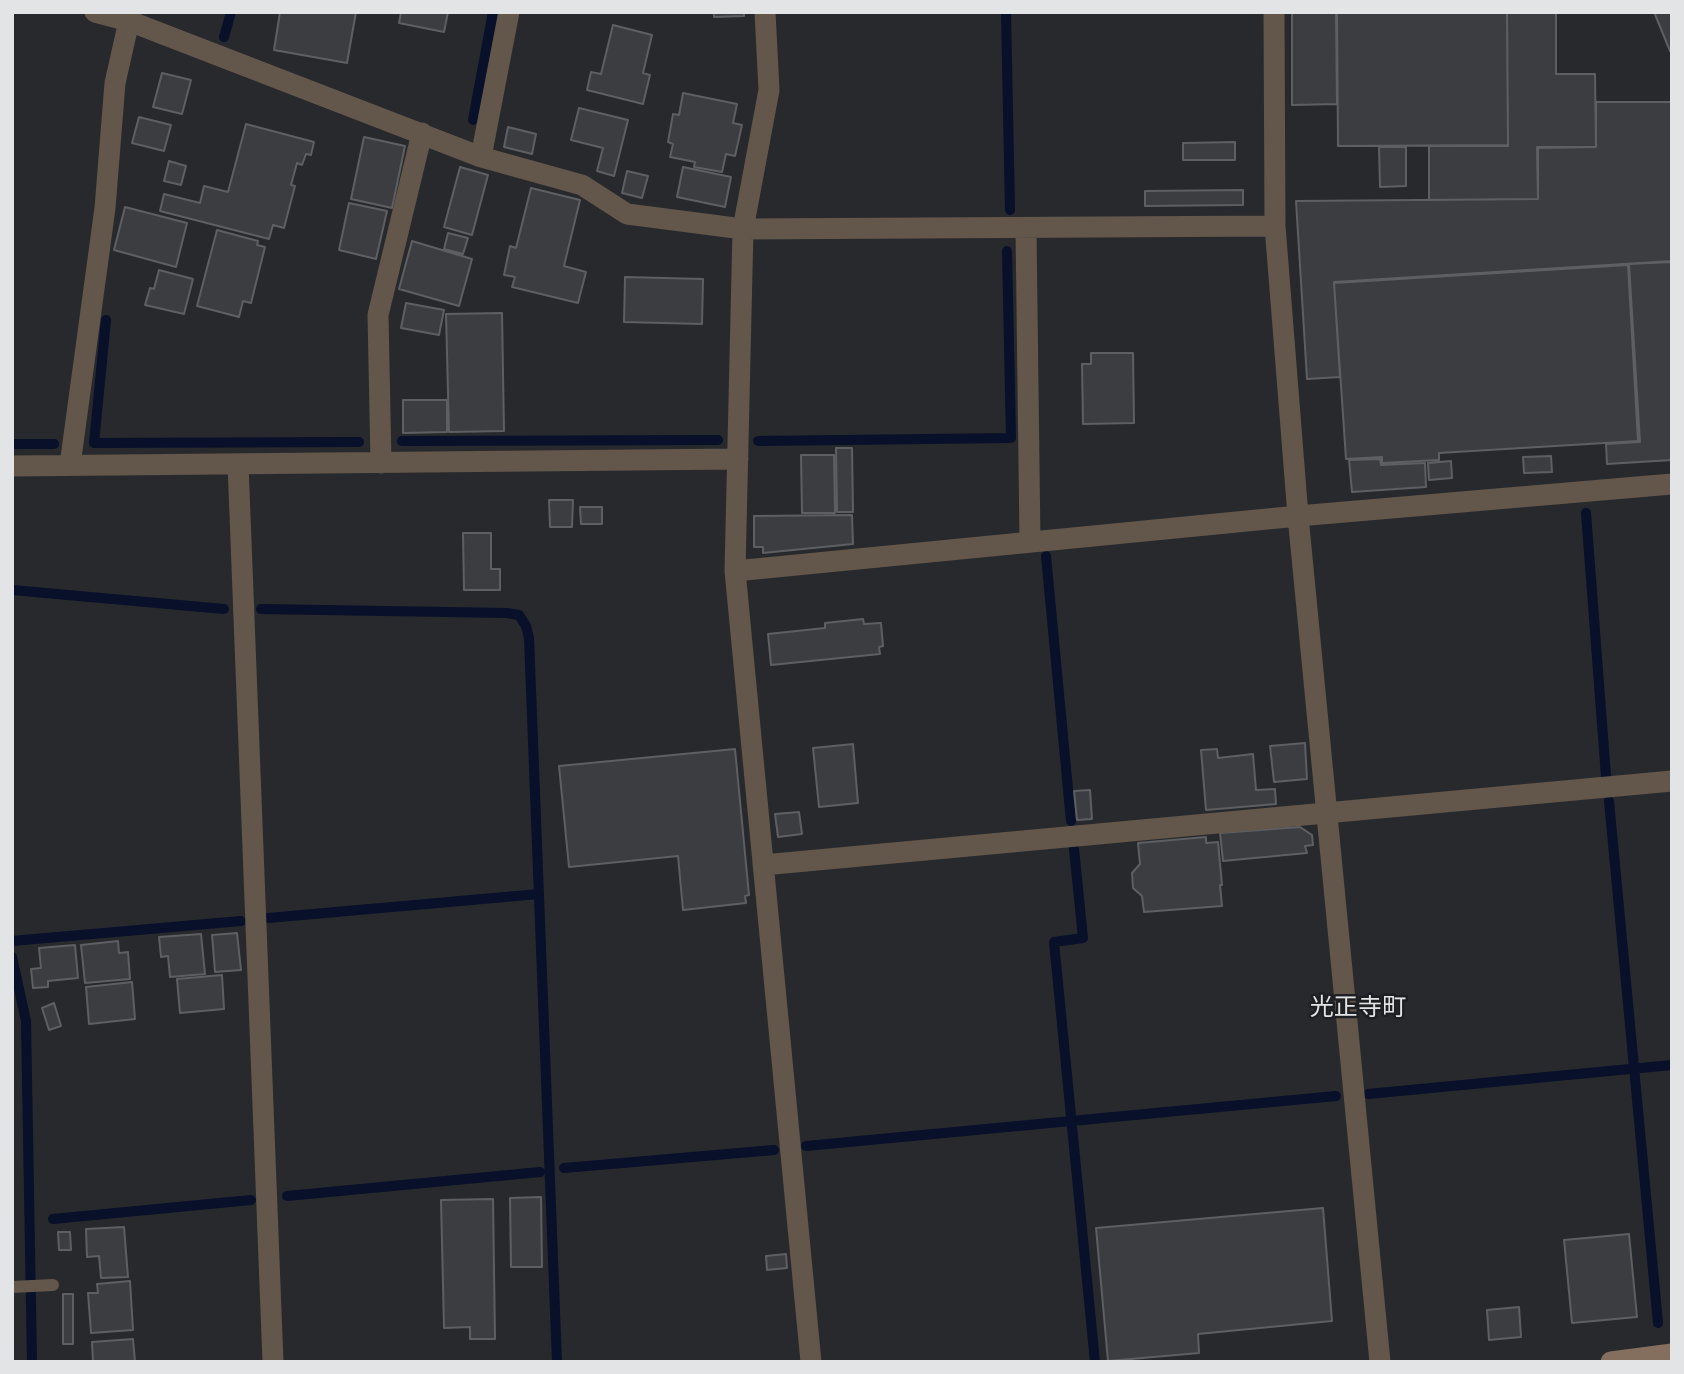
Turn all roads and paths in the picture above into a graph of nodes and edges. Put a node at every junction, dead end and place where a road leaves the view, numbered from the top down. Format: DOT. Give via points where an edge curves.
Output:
graph roads {
  1 [pos="95,12"];
  2 [pos="509,12"];
  3 [pos="765,12"];
  4 [pos="1274,12"];
  5 [pos="130,17"];
  6 [pos="422,133"];
  7 [pos="481,157"];
  8 [pos="1275,226"];
  9 [pos="743,229"];
  10 [pos="1026,229"];
  11 [pos="738,459"];
  12 [pos="381,463"];
  13 [pos="238,464"];
  14 [pos="70,465"];
  15 [pos="12,466"];
  16 [pos="1672,484"];
  17 [pos="1298,516"];
  18 [pos="1030,542"];
  19 [pos="735,571"];
  20 [pos="1672,781"];
  21 [pos="1328,813"];
  22 [pos="763,865"];
  23 [pos="53,1285"];
  24 [pos="12,1287"];
  25 [pos="1672,1354"];
  26 [pos="273,1362"];
  27 [pos="811,1362"];
  28 [pos="1380,1362"];
  29 [pos="1611,1362"];
  1 -- 5 [label="street"];
  2 -- 7 [label="street"];
  3 -- 9 [label="street" via="769,90"];
  4 -- 8 [label="street"];
  5 -- 6 [label="street"];
  5 -- 14 [label="street" via="115,83 105,208"];
  6 -- 7 [label="street"];
  6 -- 12 [label="street" via="378,315"];
  7 -- 9 [label="street" via="582,185 627,214"];
  8 -- 10 [label="street"];
  8 -- 17 [label="street"];
  9 -- 10 [label="street"];
  9 -- 11 [label="street"];
  10 -- 18 [label="street"];
  11 -- 12 [label="street"];
  11 -- 19 [label="street"];
  12 -- 13 [label="street"];
  13 -- 14 [label="street"];
  13 -- 26 [label="street"];
  14 -- 15 [label="street"];
  16 -- 17 [label="street"];
  17 -- 18 [label="street"];
  17 -- 21 [label="street"];
  18 -- 19 [label="street"];
  19 -- 22 [label="street"];
  20 -- 21 [label="street"];
  21 -- 22 [label="street"];
  21 -- 28 [label="street"];
  22 -- 27 [label="street"];
  23 -- 24 [label="lane"];
  25 -- 29 [label="main road"];
}
